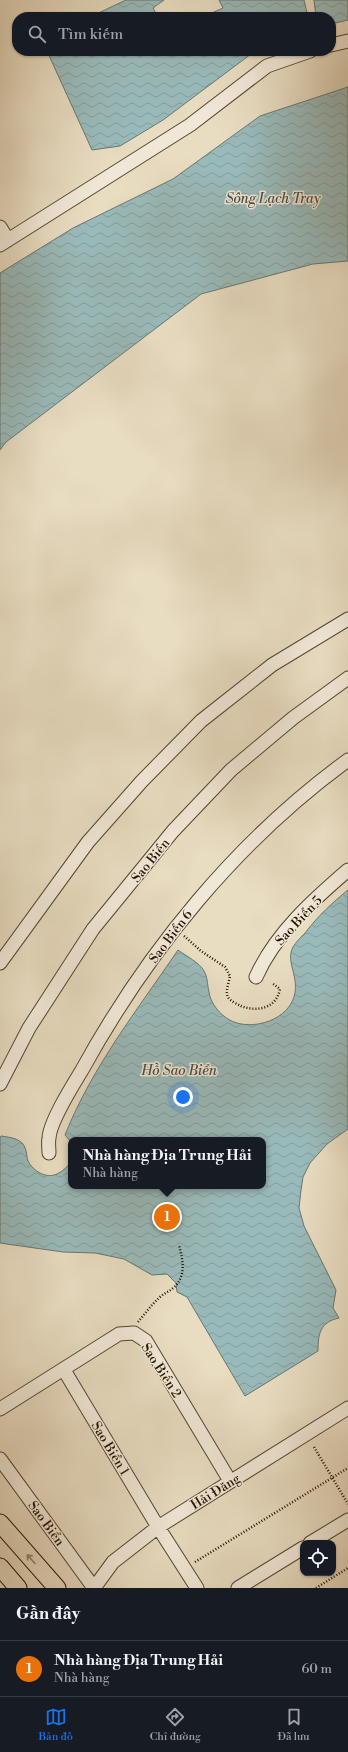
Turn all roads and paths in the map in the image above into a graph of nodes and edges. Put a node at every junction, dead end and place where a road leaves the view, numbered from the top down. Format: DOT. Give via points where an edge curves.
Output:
graph roads {
  1 [pos="348,41"];
  2 [pos="336,44"];
  3 [pos="296,56"];
  4 [pos="0,227"];
  5 [pos="4,242"];
  6 [pos="348,620"];
  7 [pos="348,678"];
  8 [pos="348,760"];
  9 [pos="348,870"];
  10 [pos="182,935"];
  11 [pos="0,962"];
  12 [pos="256,977"];
  13 [pos="272,983"];
  14 [pos="0,1084"];
  15 [pos="50,1153"];
  16 [pos="179,1245"];
  17 [pos="134,1333"];
  18 [pos="64,1370"];
  19 [pos="348,1408"];
  20 [pos="0,1409"];
  21 [pos="314,1446"];
  22 [pos="0,1459"];
  23 [pos="348,1468"];
  24 [pos="333,1477"];
  25 [pos="230,1481"];
  26 [pos="348,1504"];
  27 [pos="348,1520"];
  28 [pos="0,1523"];
  29 [pos="158,1527"];
  30 [pos="315,1540"];
  31 [pos="300,1550"];
  32 [pos="191,1564"];
  33 [pos="0,1567"];
  34 [pos="348,1568"];
  35 [pos="18,1588"];
  36 [pos="57,1588"];
  37 [pos="94,1588"];
  38 [pos="197,1588"];
  39 [pos="238,1588"];
  40 [pos="316,1588"];
  1 -- 2 [label="street"];
  3 -- 5 [label="street" via="267,66 190,125"];
  4 -- 5 [label="street"];
  6 -- 11 [label="street" via="272,665 201,721 142,781 88,842"];
  7 -- 14 [label="street, Sao Biển" via="293,718 231,770 173,831 93,929 29,1028"];
  8 -- 15 [label="street, Sao Biển 6" via="250,842 198,900 159,949 112,1016 65,1099 49,1137"];
  9 -- 12 [label="street, Sao Biển 5" via="287,930 263,960"];
  10 -- 13 [label="path" via="225,967 230,976 226,992 228,998 237,1004 250,1009 263,1009 273,1004 280,989"];
  16 -- 17 [label="path" via="183,1260 180,1280 146,1311 136,1325"];
  17 -- 18 [label="street, Sao Biển 2" via="119,1334"];
  17 -- 25 [label="street, Sao Biển 2" via="146,1341"];
  18 -- 20 [label="street, Sao Biển 2"];
  18 -- 29 [label="street, Sao Biển 1"];
  19 -- 25 [label="street, Hải Đăng"];
  21 -- 24 [label="path"];
  22 -- 37 [label="street, Sao Biển"];
  23 -- 24 [label="path"];
  24 -- 26 [label="path"];
  24 -- 32 [label="path"];
  25 -- 29 [label="street, Hải Đăng"];
  27 -- 30 [label="street"];
  36 -- 28 [label="main road, one-way"];
  29 -- 37 [label="street, Hải Đăng" via="113,1562"];
  29 -- 38 [label="street, Sao Biển 1"];
  31 -- 39 [label="street"];
  33 -- 35 [label="main road"];
  34 -- 40 [label="path"];
}
